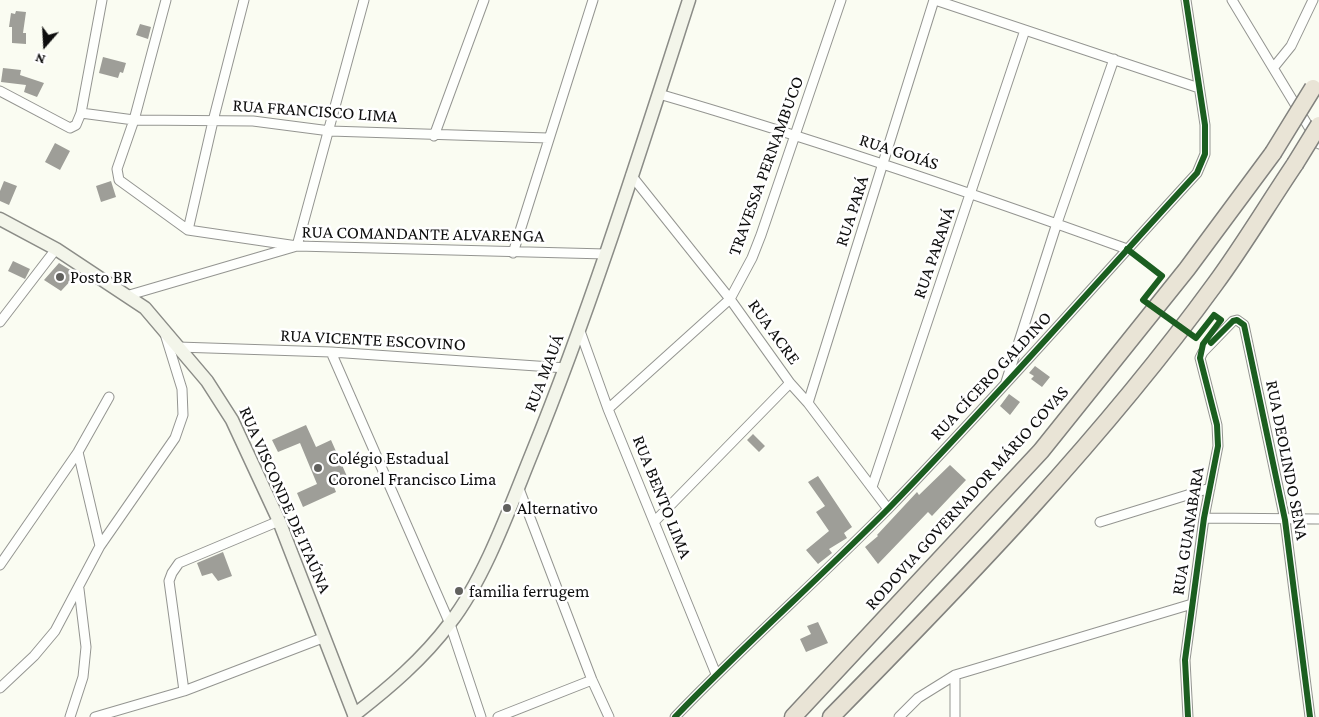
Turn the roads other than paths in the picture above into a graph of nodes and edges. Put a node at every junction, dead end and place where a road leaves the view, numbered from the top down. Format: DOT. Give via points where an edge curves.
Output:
graph roads {
  1 [pos="102,0"];
  2 [pos="166,0"];
  3 [pos="244,0"];
  4 [pos="364,0"];
  5 [pos="484,0"];
  6 [pos="593,0"];
  7 [pos="689,0"];
  8 [pos="841,0"];
  9 [pos="935,0"];
  10 [pos="1186,0"];
  11 [pos="1232,0"];
  12 [pos="1313,0"];
  13 [pos="1025,30"];
  14 [pos="1114,59"];
  15 [pos="1274,67"];
  16 [pos="1316,83"];
  17 [pos="1199,88"];
  18 [pos="0,91"];
  19 [pos="658,94"];
  20 [pos="81,113"];
  21 [pos="134,120"];
  22 [pos="213,120"];
  23 [pos="1319,125"];
  24 [pos="330,130"];
  25 [pos="797,135"];
  26 [pos="434,136"];
  27 [pos="548,138"];
  28 [pos="1319,144"];
  29 [pos="884,164"];
  30 [pos="631,175"];
  31 [pos="972,193"];
  32 [pos="0,219"];
  33 [pos="1057,223"];
  34 [pos="188,230"];
  35 [pos="297,246"];
  36 [pos="56,249"];
  37 [pos="1127,249"];
  38 [pos="513,253"];
  39 [pos="606,254"];
  40 [pos="126,296"];
  41 [pos="730,299"];
  42 [pos="0,322"];
  43 [pos="162,327"];
  44 [pos="580,332"];
  45 [pos="178,347"];
  46 [pos="332,352"];
  47 [pos="1202,352"];
  48 [pos="566,368"];
  49 [pos="790,383"];
  50 [pos="1004,387"];
  51 [pos="109,397"];
  52 [pos="808,403"];
  53 [pos="608,409"];
  54 [pos="78,452"];
  55 [pos="518,486"];
  56 [pos="872,487"];
  57 [pos="1210,488"];
  58 [pos="888,509"];
  59 [pos="1204,518"];
  60 [pos="1319,519"];
  61 [pos="1285,520"];
  62 [pos="279,521"];
  63 [pos="654,522"];
  64 [pos="1100,522"];
  65 [pos="100,546"];
  66 [pos="0,565"];
  67 [pos="79,589"];
  68 [pos="1192,604"];
  69 [pos="450,624"];
  70 [pos="325,636"];
  71 [pos="716,674"];
  72 [pos="955,675"];
  73 [pos="592,680"];
  74 [pos="0,688"];
  75 [pos="184,690"];
  76 [pos="355,716"];
  77 [pos="70,717"];
  78 [pos="95,717"];
  79 [pos="481,717"];
  80 [pos="498,717"];
  81 [pos="609,717"];
  82 [pos="675,717"];
  83 [pos="793,717"];
  84 [pos="831,717"];
  85 [pos="899,717"];
  86 [pos="955,717"];
  87 [pos="1188,717"];
  88 [pos="1310,717"];
  1 -- 20 [label="street"];
  2 -- 21 [label="street"];
  3 -- 22 [label="street"];
  4 -- 24 [label="street"];
  5 -- 26 [label="street"];
  6 -- 27 [label="street"];
  7 -- 19 [label="street, RUA MAUÁ"];
  8 -- 25 [label="street, TRAVESSA PERNAMBUCO"];
  9 -- 13 [label="street"];
  9 -- 29 [label="street, RUA PARÁ"];
  10 -- 17 [label="street, RUA CÍCERO GALDINO"];
  11 -- 15 [label="street"];
  12 -- 15 [label="street" via="1291,46"];
  13 -- 14 [label="street"];
  13 -- 31 [label="street, RUA PARANÁ"];
  14 -- 17 [label="street"];
  14 -- 33 [label="street"];
  15 -- 28 [label="street"];
  16 -- 83 [label="highway, RODOVIA GOVERNADOR MÁRIO COVAS, bridge" via="1273,153 1187,269 1041,451"];
  17 -- 37 [label="street, RUA CÍCERO GALDINO" via="1205,125 1205,154 1197,173"];
  18 -- 20 [label="street" via="70,128 76,125"];
  19 -- 25 [label="street, RUA GOIÁS"];
  19 -- 30 [label="street, RUA MAUÁ"];
  20 -- 21 [label="street, RUA FRANCISCO LIMA"];
  21 -- 22 [label="street, RUA FRANCISCO LIMA"];
  21 -- 34 [label="street" via="117,169 119,180"];
  22 -- 24 [label="street, RUA FRANCISCO LIMA"];
  22 -- 34 [label="street"];
  23 -- 84 [label="highway, bridge" via="1216,284 1129,396 1037,499"];
  24 -- 26 [label="street, RUA FRANCISCO LIMA"];
  24 -- 35 [label="street"];
  25 -- 29 [label="street, RUA GOIÁS"];
  25 -- 41 [label="street, TRAVESSA PERNAMBUCO" via="755,251"];
  26 -- 27 [label="street, RUA FRANCISCO LIMA"];
  27 -- 38 [label="street"];
  29 -- 31 [label="street, RUA GOIÁS"];
  29 -- 52 [label="street, RUA PARÁ"];
  30 -- 39 [label="street, RUA MAUÁ"];
  30 -- 41 [label="street, RUA ACRE"];
  31 -- 33 [label="street, RUA GOIÁS"];
  31 -- 56 [label="street, RUA PARANÁ"];
  32 -- 36 [label="street, RUA VISCONDE DE ITAÚNA"];
  33 -- 37 [label="street, RUA GOIÁS"];
  33 -- 50 [label="street"];
  34 -- 35 [label="street"];
  35 -- 38 [label="street, RUA COMANDANTE ALVARENGA"];
  35 -- 40 [label="street, RUA COMANDANTE ALVARENGA"];
  36 -- 40 [label="street, RUA VISCONDE DE ITAÚNA"];
  36 -- 42 [label="street"];
  37 -- 50 [label="street, RUA CÍCERO GALDINO"];
  38 -- 39 [label="street, RUA COMANDANTE ALVARENGA"];
  39 -- 44 [label="street, RUA MAUÁ"];
  40 -- 43 [label="street, RUA VISCONDE DE ITAÚNA" via="145,308"];
  41 -- 49 [label="street, RUA ACRE"];
  41 -- 53 [label="street, TRAVESSA PERNAMBUCO"];
  43 -- 45 [label="street, RUA VISCONDE DE ITAÚNA"];
  43 -- 65 [label="street" via="182,389 183,416 175,438"];
  44 -- 48 [label="street, RUA MAUÁ"];
  44 -- 53 [label="street, RUA BENTO LIMA"];
  45 -- 46 [label="street, RUA VICENTE ESCOVINO"];
  45 -- 62 [label="street, RUA VISCONDE DE ITAÚNA" via="207,381 232,420"];
  46 -- 48 [label="street, RUA VICENTE ESCOVINO"];
  46 -- 69 [label="street"];
  47 -- 57 [label="street, RUA GUANABARA" via="1200,363 1217,425 1218,446"];
  47 -- 61 [label="street, RUA DEOLINDO SENA" via="1234,321 1244,325"];
  48 -- 55 [label="street, RUA MAUÁ"];
  49 -- 52 [label="street, RUA ACRE"];
  49 -- 63 [label="street"];
  50 -- 58 [label="street, RUA CÍCERO GALDINO"];
  51 -- 54 [label="street"];
  52 -- 56 [label="street, RUA ACRE"];
  53 -- 63 [label="street, RUA BENTO LIMA"];
  54 -- 65 [label="street"];
  54 -- 66 [label="street"];
  55 -- 69 [label="street, RUA MAUÁ" via="466,600"];
  55 -- 73 [label="street"];
  56 -- 58 [label="street, RUA ACRE"];
  57 -- 59 [label="street, RUA GUANABARA"];
  57 -- 64 [label="street"];
  58 -- 71 [label="street, RUA CÍCERO GALDINO"];
  59 -- 61 [label="street"];
  59 -- 68 [label="street, RUA GUANABARA"];
  60 -- 61 [label="street"];
  61 -- 88 [label="street, RUA DEOLINDO SENA"];
  62 -- 70 [label="street, RUA VISCONDE DE ITAÚNA"];
  62 -- 75 [label="street" via="179,563 172,573 170,581"];
  63 -- 71 [label="street, RUA BENTO LIMA"];
  65 -- 67 [label="street"];
  67 -- 74 [label="street" via="55,631"];
  67 -- 77 [label="street" via="85,654 83,677"];
  68 -- 72 [label="street"];
  68 -- 87 [label="street, RUA GUANABARA" via="1185,660"];
  69 -- 76 [label="street, RUA MAUÁ" via="413,665"];
  69 -- 79 [label="street"];
  70 -- 75 [label="street"];
  70 -- 76 [label="street, RUA VISCONDE DE ITAÚNA"];
  71 -- 82 [label="street, RUA CÍCERO GALDINO"];
  72 -- 85 [label="street" via="918,698"];
  72 -- 86 [label="street"];
  73 -- 80 [label="street"];
  73 -- 81 [label="street"];
  75 -- 78 [label="street"];
}
